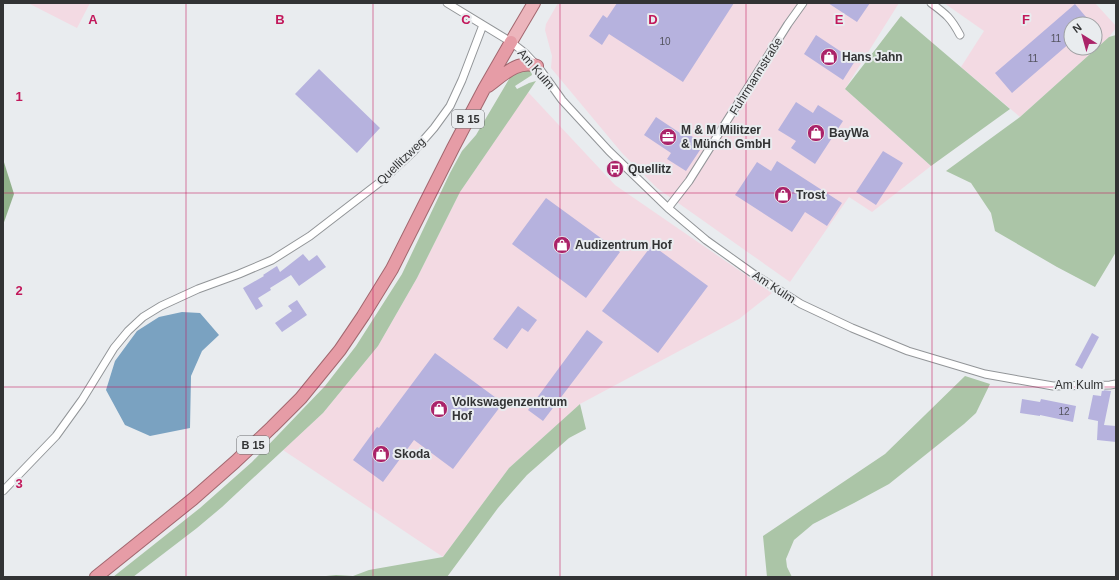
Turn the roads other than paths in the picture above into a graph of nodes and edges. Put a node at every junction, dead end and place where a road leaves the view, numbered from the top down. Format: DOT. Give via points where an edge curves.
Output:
graph roads {
  1 [pos="447,3"];
  2 [pos="534,3"];
  3 [pos="803,3"];
  4 [pos="931,3"];
  5 [pos="483,25"];
  6 [pos="960,35"];
  7 [pos="511,42"];
  8 [pos="537,66"];
  9 [pos="484,89"];
  10 [pos="668,208"];
  11 [pos="1116,384"];
  12 [pos="3,490"];
  13 [pos="96,577"];
  1 -- 5 [label="street, Am Kulm"];
  2 -- 7 [label="main road, B 15"];
  3 -- 10 [label="street, Fuhrmannstraße" via="689,181"];
  4 -- 6 [label="street" via="944,12"];
  5 -- 7 [label="street, Am Kulm"];
  5 -- 12 [label="street, Quellitzweg" via="450,106 413,152 384,179 310,236 272,260 198,289 143,317 114,348 56,436"];
  7 -- 8 [label="street, Am Kulm"];
  7 -- 9 [label="highway, B 15"];
  8 -- 9 [label="highway" via="516,66"];
  8 -- 10 [label="street, Am Kulm" via="562,100 608,151"];
  9 -- 13 [label="highway, B 15" via="392,269 340,350 301,398 235,462"];
  10 -- 11 [label="street, Am Kulm" via="706,240 801,304 908,351 985,374 1053,386"];
}
